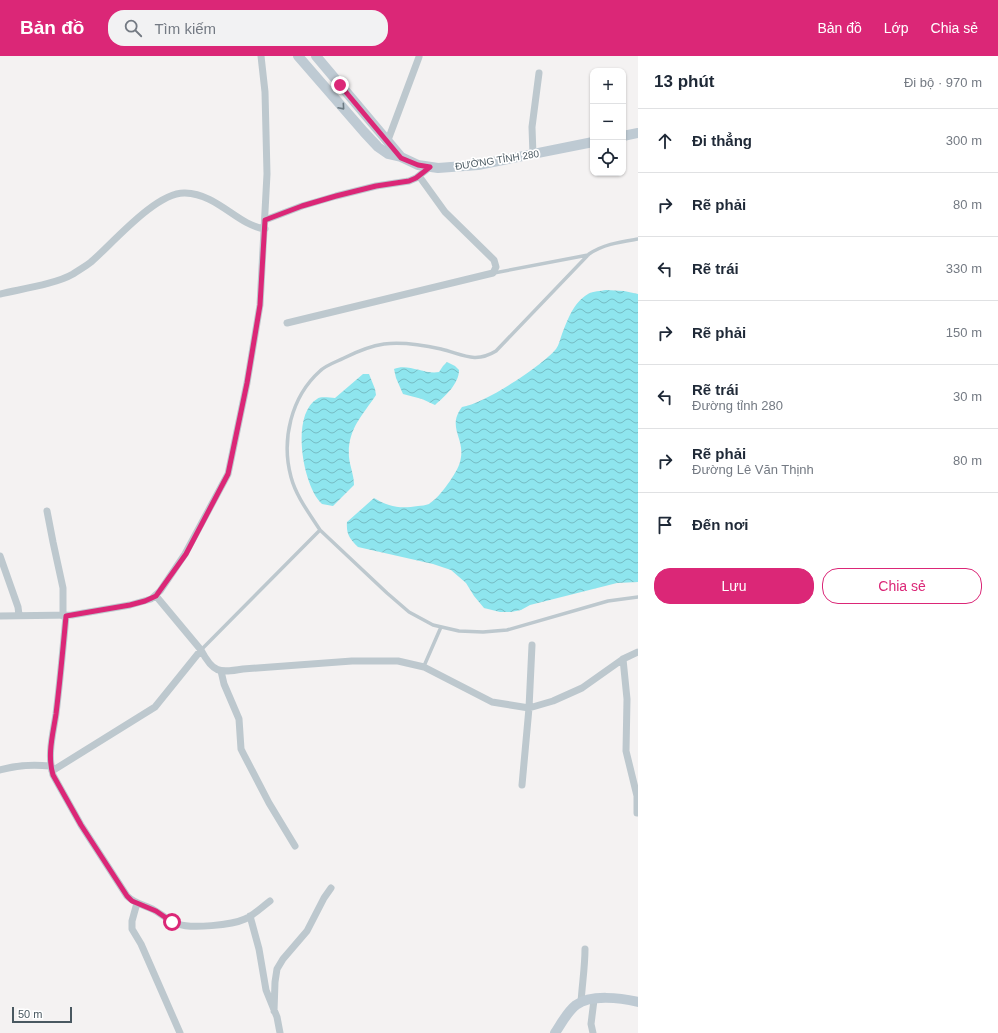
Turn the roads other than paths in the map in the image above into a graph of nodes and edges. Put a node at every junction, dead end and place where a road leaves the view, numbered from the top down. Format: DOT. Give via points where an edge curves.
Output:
graph roads {
  1 [pos="261,56"];
  2 [pos="298,56"];
  3 [pos="316,56"];
  4 [pos="419,57"];
  5 [pos="539,73"];
  6 [pos="638,133"];
  7 [pos="626,135"];
  8 [pos="388,140"];
  9 [pos="590,143"];
  10 [pos="533,155"];
  11 [pos="401,158"];
  12 [pos="430,167"];
  13 [pos="419,176"];
  14 [pos="265,220"];
  15 [pos="265,229"];
  16 [pos="638,239"];
  17 [pos="589,254"];
  18 [pos="493,273"];
  19 [pos="0,294"];
  20 [pos="287,323"];
  21 [pos="47,511"];
  22 [pos="320,530"];
  23 [pos="0,556"];
  24 [pos="156,596"];
  25 [pos="638,597"];
  26 [pos="19,615"];
  27 [pos="0,616"];
  28 [pos="64,616"];
  29 [pos="441,627"];
  30 [pos="532,645"];
  31 [pos="201,650"];
  32 [pos="638,652"];
  33 [pos="623,659"];
  34 [pos="424,666"];
  35 [pos="221,671"];
  36 [pos="529,708"];
  37 [pos="51,768"];
  38 [pos="0,770"];
  39 [pos="522,785"];
  40 [pos="637,813"];
  41 [pos="295,846"];
  42 [pos="332,888"];
  43 [pos="270,901"];
  44 [pos="137,903"];
  45 [pos="250,916"];
  46 [pos="585,950"];
  47 [pos="594,1000"];
  48 [pos="638,1002"];
  49 [pos="581,1003"];
  50 [pos="274,1011"];
  51 [pos="180,1033"];
  52 [pos="280,1033"];
  53 [pos="555,1033"];
  54 [pos="593,1033"];
  1 -- 14 [label="street" via="265,92 267,174"];
  2 -- 11 [label="main road, ĐƯỜNG TỈNH 280, one-way" via="378,147 388,154"];
  3 -- 8 [label="main road"];
  4 -- 8 [label="street"];
  5 -- 10 [label="street" via="532,127"];
  6 -- 7 [label="main road"];
  8 -- 11 [label="main road"];
  9 -- 10 [label="main road, ĐƯỜNG TỈNH 280"];
  10 -- 12 [label="main road, ĐƯỜNG TỈNH 280" via="478,165"];
  11 -- 12 [label="main road, ĐƯỜNG TỈNH 280"];
  12 -- 13 [label="street"];
  13 -- 14 [label="street" via="409,181 336,196"];
  13 -- 18 [label="street" via="445,212 494,260 496,267"];
  14 -- 15 [label="street"];
  15 -- 19 [label="street" via="254,227 204,196 191,193 174,194 144,212 90,263 72,274 56,281"];
  15 -- 24 [label="street" via="260,305 228,474 186,554"];
  16 -- 17 [label="lane" via="613,243"];
  17 -- 18 [label="lane"];
  17 -- 22 [label="lane" via="496,351 488,356 470,358 442,349 383,344 357,351 321,370 296,401 290,422 287,454 297,495"];
  18 -- 20 [label="street"];
  21 -- 28 [label="street" via="63,588"];
  22 -- 29 [label="lane" via="409,612"];
  22 -- 31 [label="lane"];
  23 -- 26 [label="street"];
  24 -- 28 [label="street" via="130,605"];
  24 -- 31 [label="street"];
  25 -- 29 [label="lane" via="608,601 507,630 459,631"];
  26 -- 27 [label="street"];
  26 -- 28 [label="street"];
  28 -- 37 [label="street" via="63,659 51,742"];
  29 -- 34 [label="lane"];
  30 -- 36 [label="street"];
  31 -- 35 [label="street" via="210,665"];
  31 -- 37 [label="street" via="156,707"];
  32 -- 33 [label="street"];
  33 -- 36 [label="street" via="582,688"];
  33 -- 40 [label="street" via="627,699 626,751 637,796"];
  34 -- 35 [label="street" via="398,661 367,660"];
  34 -- 36 [label="street" via="492,702"];
  35 -- 41 [label="street" via="239,719 243,754"];
  36 -- 39 [label="street"];
  37 -- 38 [label="street" via="32,764"];
  37 -- 44 [label="street" via="81,825 127,896"];
  42 -- 50 [label="street" via="307,931 283,959 278,969"];
  43 -- 45 [label="street"];
  44 -- 45 [label="street" via="180,925 224,924 244,920"];
  44 -- 51 [label="street" via="132,929"];
  45 -- 50 [label="street" via="266,990"];
  46 -- 49 [label="street"];
  47 -- 48 [label="main road" via="613,997"];
  47 -- 49 [label="main road"];
  47 -- 54 [label="street" via="591,1024"];
  49 -- 53 [label="main road" via="572,1010"];
  50 -- 52 [label="street"];
}
